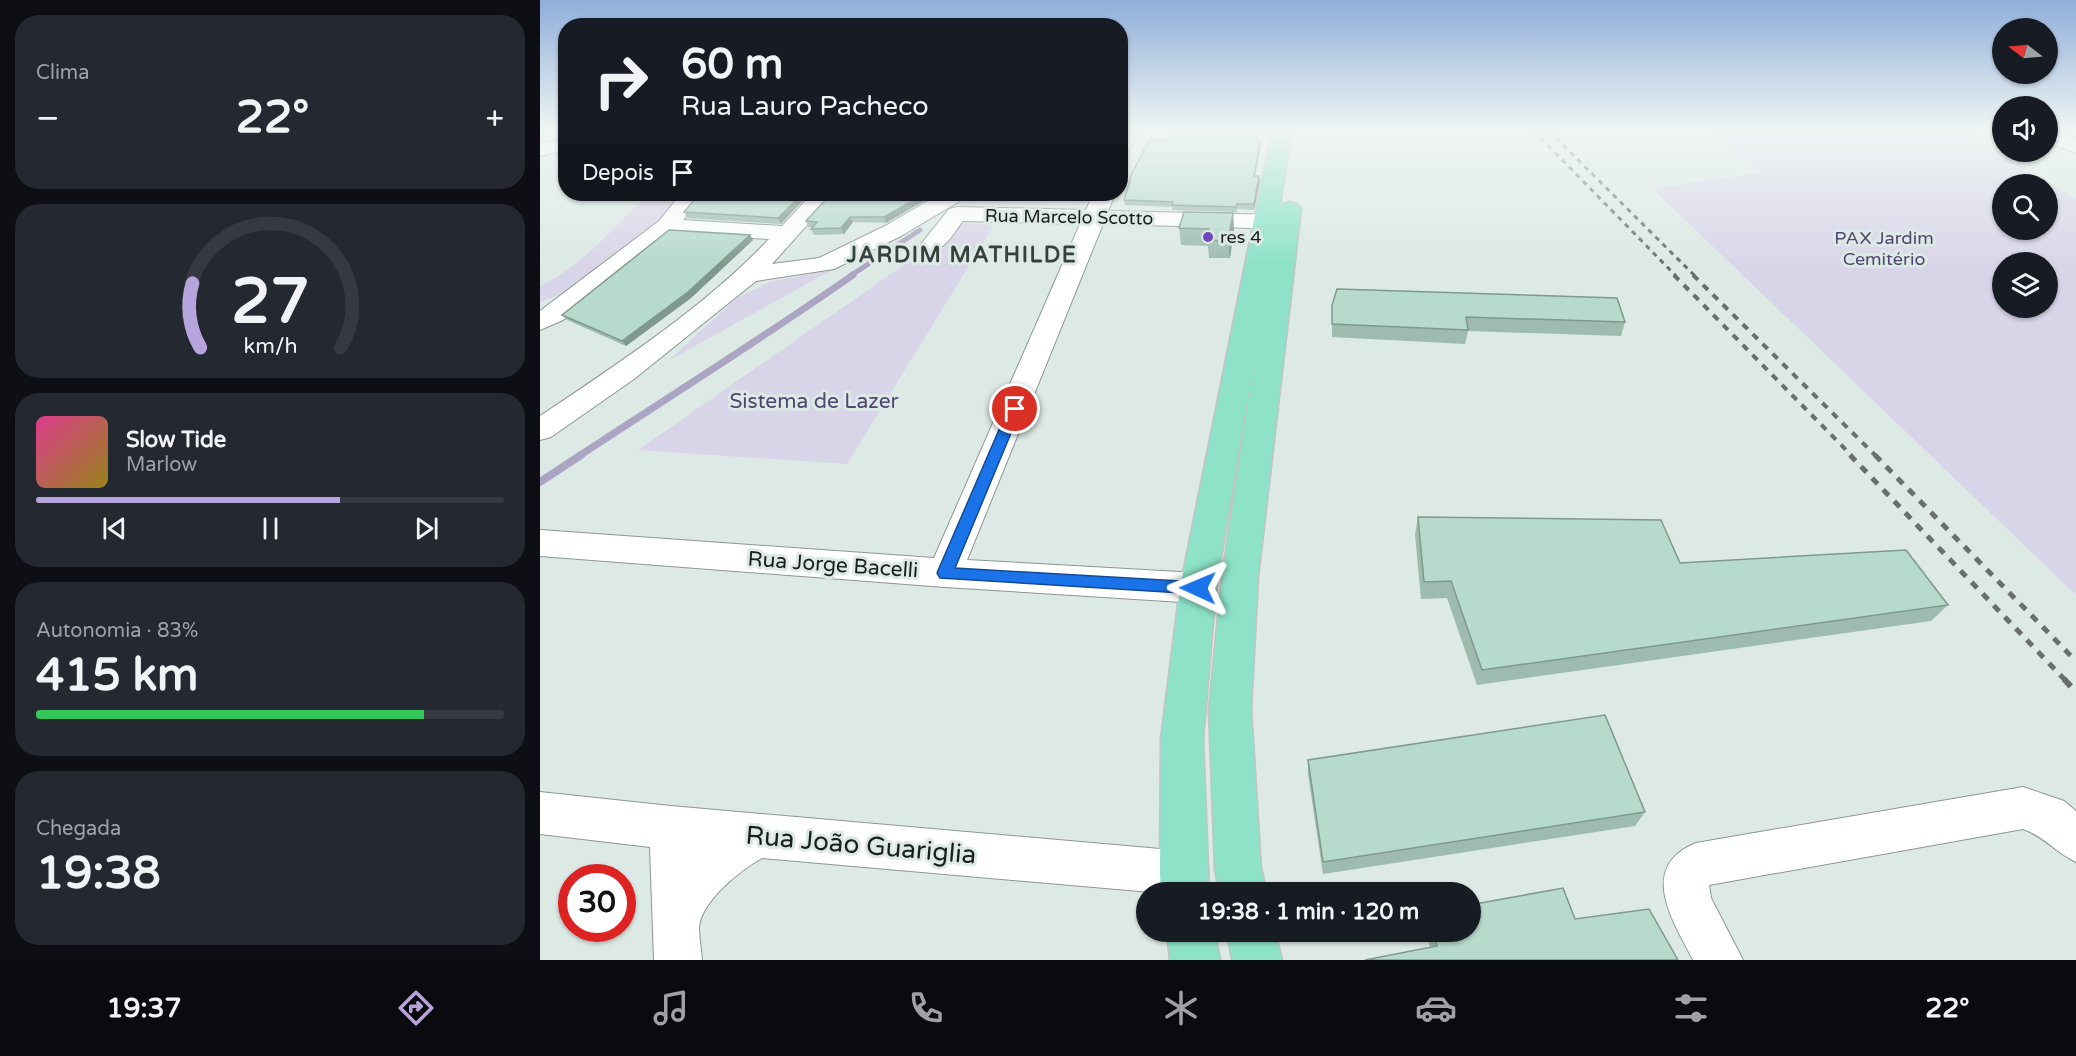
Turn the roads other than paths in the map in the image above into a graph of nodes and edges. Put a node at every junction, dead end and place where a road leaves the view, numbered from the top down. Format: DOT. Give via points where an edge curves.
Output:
graph roads {
  1 [pos="1275,176"];
  2 [pos="1284,176"];
  3 [pos="687,201"];
  4 [pos="817,201"];
  5 [pos="956,204"];
  6 [pos="1100,206"];
  7 [pos="924,213"];
  8 [pos="1268,221"];
  9 [pos="667,226"];
  10 [pos="786,233"];
  11 [pos="749,275"];
  12 [pos="545,317"];
  13 [pos="540,430"];
  14 [pos="540,543"];
  15 [pos="945,573"];
  16 [pos="1198,588"];
  17 [pos="540,813"];
  18 [pos="671,828"];
  19 [pos="760,836"];
  20 [pos="2076,840"];
  21 [pos="1158,882"];
  22 [pos="1193,882"];
  23 [pos="1241,882"];
  24 [pos="1192,942"];
  25 [pos="677,944"];
  26 [pos="1195,960"];
  27 [pos="1719,960"];
  1 -- 8 [label="main road"];
  2 -- 8 [label="main road"];
  3 -- 9 [label="street"];
  4 -- 10 [label="street"];
  5 -- 6 [label="street, Rua Marcelo Scotto"];
  5 -- 7 [label="street"];
  5 -- 7 [label="street, Rua Marcelo Scotto" via="933,244"];
  6 -- 8 [label="street, Rua Marcelo Scotto"];
  6 -- 15 [label="street"];
  7 -- 11 [label="street" via="825,264"];
  8 -- 16 [label="main road"];
  8 -- 23 [label="main road" via="1230,709"];
  9 -- 10 [label="street"];
  9 -- 12 [label="street"];
  10 -- 11 [label="street"];
  11 -- 13 [label="street" via="624,373"];
  14 -- 15 [label="street, Rua Jorge Bacelli"];
  15 -- 16 [label="street, Rua Jorge Bacelli"];
  16 -- 22 [label="main road" via="1182,739"];
  17 -- 18 [label="street, Rua João Guariglia"];
  18 -- 19 [label="street, Rua João Guariglia"];
  18 -- 25 [label="street"];
  19 -- 21 [label="street, Rua João Guariglia"];
  19 -- 25 [label="street" via="734,848 694,886"];
  20 -- 27 [label="street" via="2049,816 2023,808 1696,865 1685,879 1689,904"];
  24 -- 26 [label="main road"];
}
